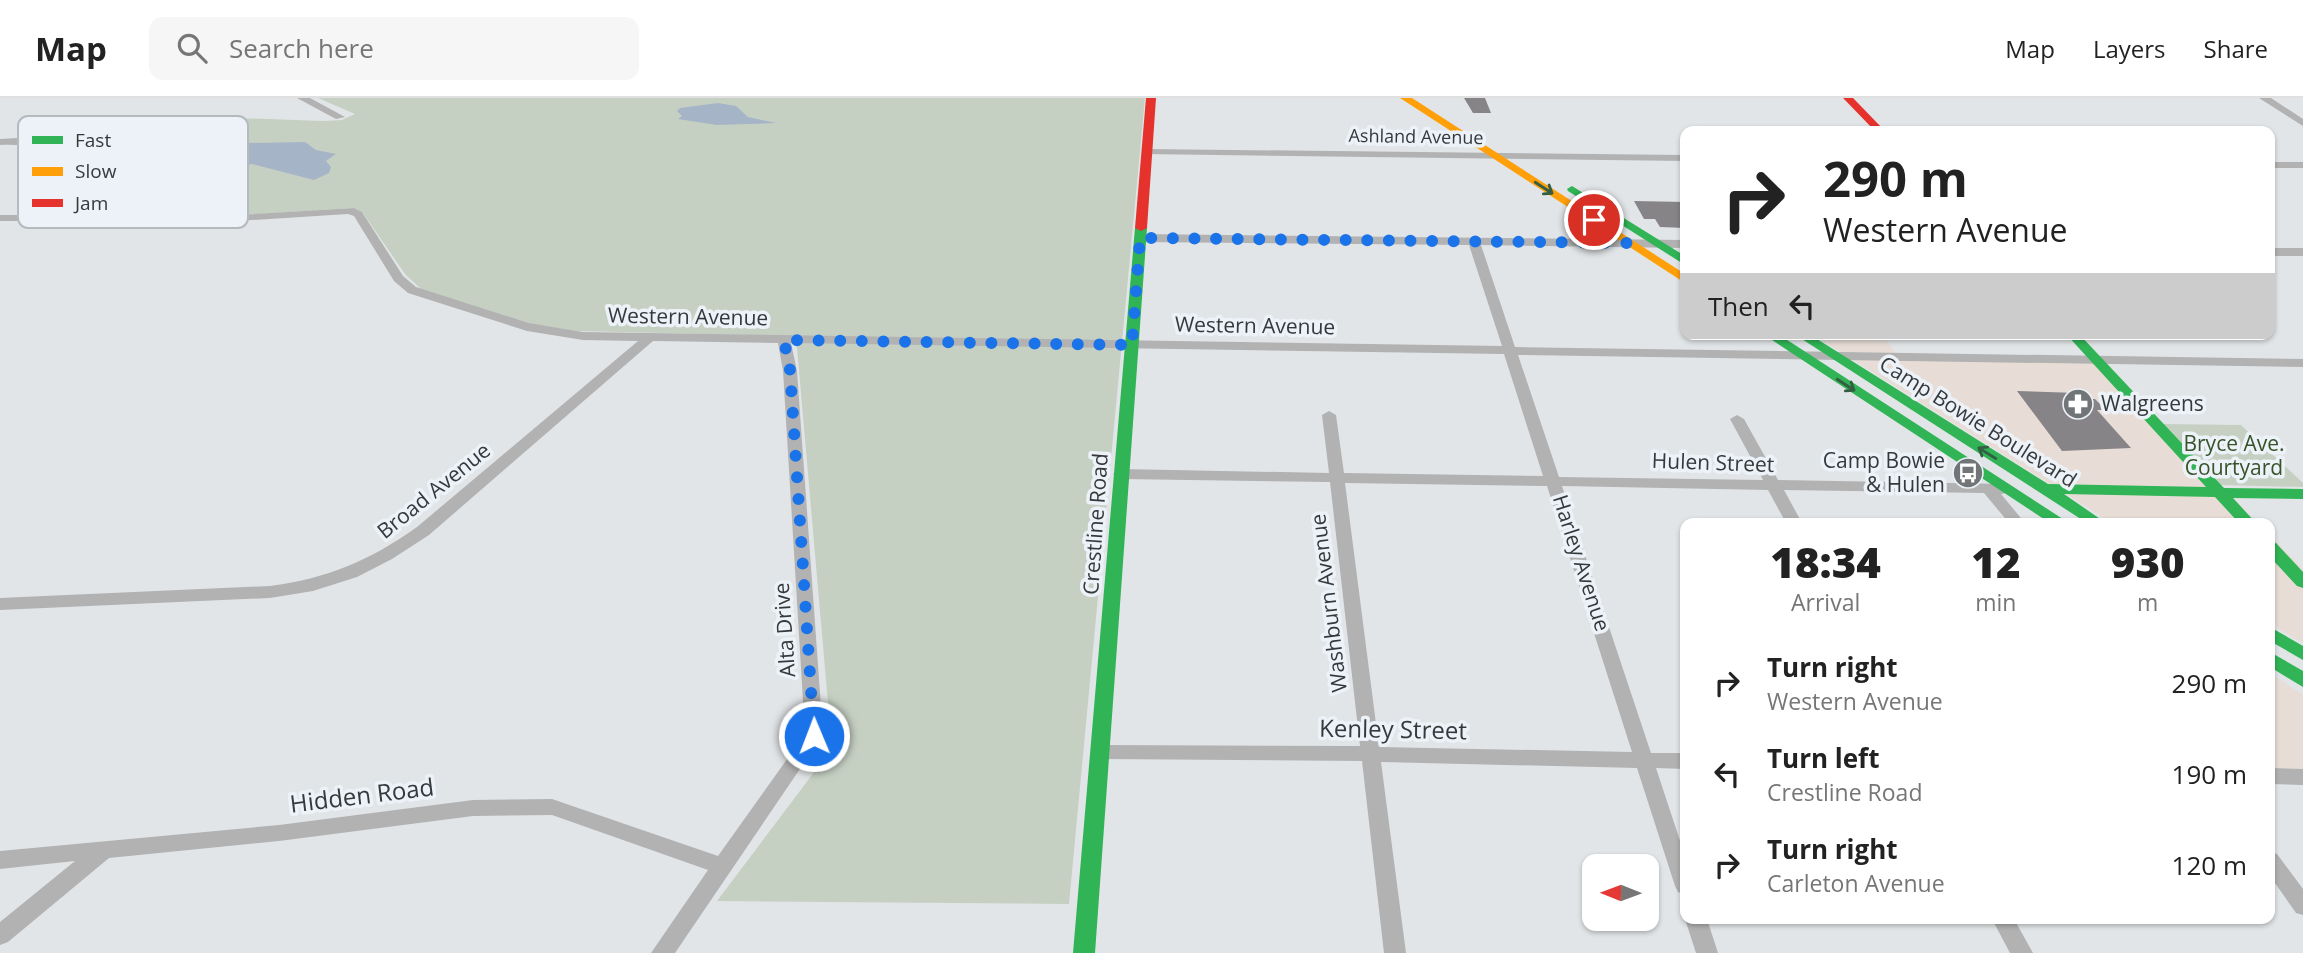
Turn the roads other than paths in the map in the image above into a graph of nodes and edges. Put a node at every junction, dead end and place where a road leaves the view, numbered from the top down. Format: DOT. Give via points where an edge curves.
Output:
graph roads {
  1 [pos="302,98"];
  2 [pos="1151,98"];
  3 [pos="1405,98"];
  4 [pos="1428,98"];
  5 [pos="1848,98"];
  6 [pos="2264,98"];
  7 [pos="340,117"];
  8 [pos="2303,123"];
  9 [pos="1875,126"];
  10 [pos="18,140"];
  11 [pos="0,142"];
  12 [pos="1147,152"];
  13 [pos="1494,156"];
  14 [pos="1520,156"];
  15 [pos="1680,158"];
  16 [pos="2275,165"];
  17 [pos="2303,165"];
  18 [pos="248,217"];
  19 [pos="0,218"];
  20 [pos="18,218"];
  21 [pos="1140,238"];
  22 [pos="1474,241"];
  23 [pos="1629,243"];
  24 [pos="1658,243"];
  25 [pos="1680,244"];
  26 [pos="2275,252"];
  27 [pos="2303,252"];
  28 [pos="1680,258"];
  29 [pos="1680,276"];
  30 [pos="648,339"];
  31 [pos="784,340"];
  32 [pos="1778,340"];
  33 [pos="1809,340"];
  34 [pos="2078,340"];
  35 [pos="1132,345"];
  36 [pos="1511,351"];
  37 [pos="1802,356"];
  38 [pos="1833,356"];
  39 [pos="2097,360"];
  40 [pos="2303,363"];
  41 [pos="1329,415"];
  42 [pos="1737,419"];
  43 [pos="1121,474"];
  44 [pos="1337,478"];
  45 [pos="1554,481"];
  46 [pos="1775,486"];
  47 [pos="1989,489"];
  48 [pos="2008,489"];
  49 [pos="2044,489"];
  50 [pos="2218,492"];
  51 [pos="2303,494"];
  52 [pos="1791,518"];
  53 [pos="2013,518"];
  54 [pos="2053,518"];
  55 [pos="2090,518"];
  56 [pos="2243,518"];
  57 [pos="2275,552"];
  58 [pos="2303,582"];
  59 [pos="0,604"];
  60 [pos="2275,636"];
  61 [pos="2303,654"];
  62 [pos="2275,661"];
  63 [pos="2303,680"];
  64 [pos="1100,752"];
  65 [pos="1371,754"];
  66 [pos="1646,760"];
  67 [pos="1680,761"];
  68 [pos="2275,776"];
  69 [pos="2303,776"];
  70 [pos="104,850"];
  71 [pos="0,860"];
  72 [pos="721,866"];
  73 [pos="2275,867"];
  74 [pos="1680,870"];
  75 [pos="2303,906"];
  76 [pos="1698,924"];
  77 [pos="2006,924"];
  78 [pos="0,935"];
  79 [pos="662,953"];
  80 [pos="1084,953"];
  81 [pos="1395,953"];
  82 [pos="1707,953"];
  83 [pos="2022,953"];
  1 -- 7 [label="street"];
  2 -- 12 [label="main road, Crestline Road"];
  3 -- 13 [label="main road"];
  4 -- 14 [label="main road"];
  5 -- 9 [label="main road"];
  6 -- 8 [label="street"];
  10 -- 11 [label="street"];
  12 -- 13 [label="street, Ashland Avenue"];
  12 -- 21 [label="main road, Crestline Road"];
  13 -- 14 [label="street, Ashland Avenue"];
  13 -- 23 [label="main road, one-way"];
  14 -- 15 [label="street, Ashland Avenue"];
  14 -- 24 [label="main road"];
  16 -- 17 [label="street"];
  18 -- 30 [label="street, Western Avenue" via="354,211 398,278 412,290 527,327"];
  19 -- 20 [label="street"];
  21 -- 22 [label="street"];
  21 -- 35 [label="main road, Crestline Road"];
  22 -- 23 [label="street"];
  22 -- 36 [label="street, Harley Avenue"];
  23 -- 24 [label="street"];
  23 -- 29 [label="main road"];
  24 -- 25 [label="street"];
  24 -- 28 [label="main road"];
  26 -- 27 [label="street"];
  30 -- 31 [label="street, Western Avenue"];
  30 -- 59 [label="street, Broad Avenue" via="423,531 352,575 312,588 270,592"];
  31 -- 35 [label="street, Western Avenue"];
  31 -- 72 [label="street, Alta Drive" via="816,723 805,752"];
  32 -- 37 [label="main road, Camp Bowie Boulevard"];
  33 -- 38 [label="main road, Camp Bowie Boulevard"];
  34 -- 39 [label="main road"];
  35 -- 36 [label="street, Western Avenue"];
  35 -- 43 [label="main road, Crestline Road"];
  36 -- 37 [label="street, Western Avenue"];
  36 -- 45 [label="street, Harley Avenue"];
  37 -- 38 [label="street, Western Avenue"];
  37 -- 48 [label="main road, Camp Bowie Boulevard, one-way"];
  38 -- 39 [label="street, Western Avenue"];
  49 -- 38 [label="main road, Camp Bowie Boulevard, one-way"];
  39 -- 40 [label="street, Western Avenue"];
  39 -- 50 [label="main road"];
  41 -- 44 [label="street, Washburn Avenue"];
  42 -- 46 [label="street"];
  43 -- 44 [label="street, Hulen Street"];
  43 -- 64 [label="main road, Crestline Road"];
  44 -- 45 [label="street, Hulen Street"];
  44 -- 65 [label="street, Washburn Avenue"];
  45 -- 46 [label="street, Hulen Street"];
  45 -- 66 [label="street, Harley Avenue"];
  46 -- 47 [label="street, Hulen Street"];
  46 -- 52 [label="street"];
  47 -- 48 [label="street, Hulen Street"];
  47 -- 53 [label="street"];
  48 -- 49 [label="main road, Hulen Street"];
  48 -- 54 [label="main road, Camp Bowie Boulevard"];
  49 -- 50 [label="main road, Hulen Street"];
  49 -- 55 [label="main road, Camp Bowie Boulevard"];
  50 -- 51 [label="main road, Hulen Street"];
  50 -- 56 [label="main road"];
  57 -- 58 [label="main road"];
  60 -- 61 [label="main road"];
  62 -- 63 [label="main road"];
  64 -- 65 [label="street, Kenley Street"];
  64 -- 80 [label="main road, Crestline Road"];
  65 -- 66 [label="street, Kenley Street"];
  65 -- 81 [label="street, Washburn Avenue"];
  66 -- 67 [label="street, Kenley Street"];
  66 -- 74 [label="street, Harley Avenue"];
  68 -- 69 [label="street"];
  70 -- 71 [label="street, Hidden Road"];
  70 -- 72 [label="street, Hidden Road" via="473,808 552,807"];
  70 -- 78 [label="street"];
  72 -- 79 [label="street, Alta Drive"];
  73 -- 75 [label="street"];
  76 -- 82 [label="street"];
  77 -- 83 [label="street"];
}
